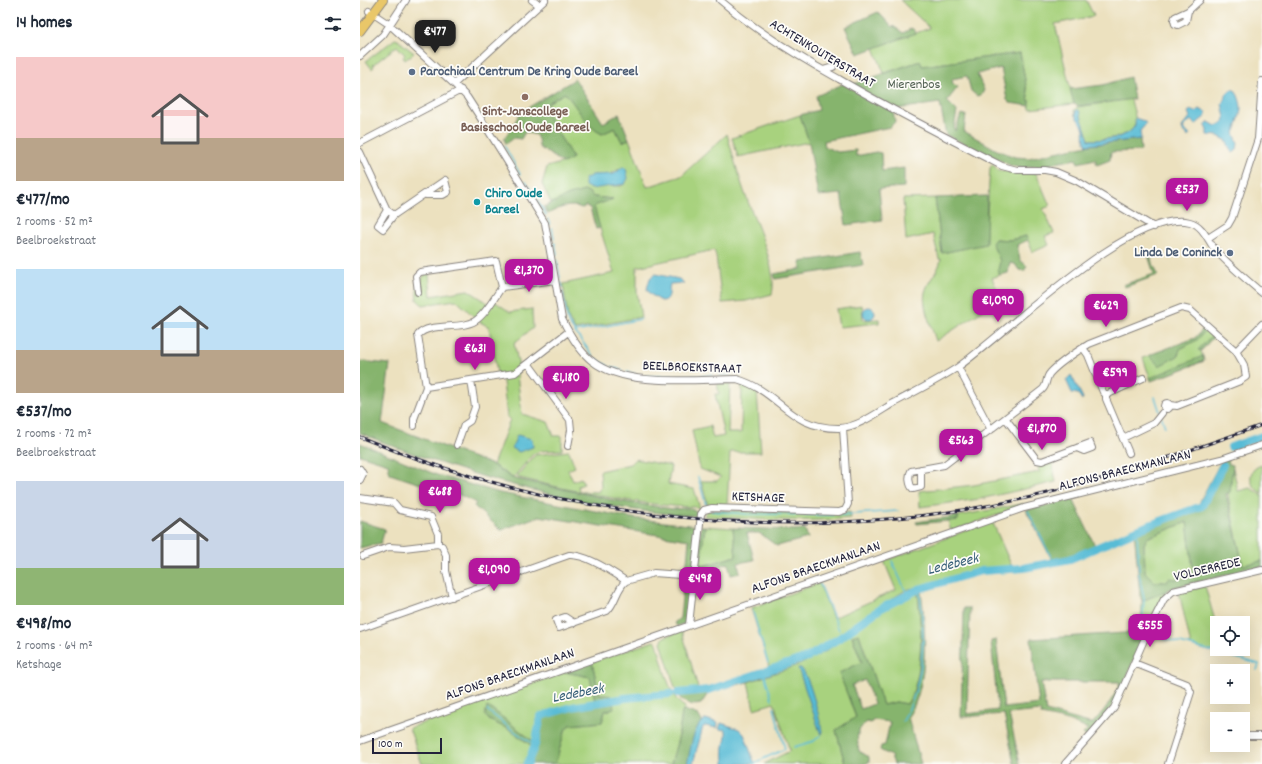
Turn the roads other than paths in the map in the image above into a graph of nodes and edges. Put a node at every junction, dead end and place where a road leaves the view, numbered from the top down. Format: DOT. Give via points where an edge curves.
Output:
graph roads {
  1 [pos="377,0"];
  2 [pos="383,0"];
  3 [pos="406,0"];
  4 [pos="532,0"];
  5 [pos="545,0"];
  6 [pos="720,0"];
  7 [pos="1200,0"];
  8 [pos="539,5"];
  9 [pos="1188,11"];
  10 [pos="371,12"];
  11 [pos="360,22"];
  12 [pos="390,25"];
  13 [pos="360,32"];
  14 [pos="360,56"];
  15 [pos="833,67"];
  16 [pos="823,70"];
  17 [pos="1262,81"];
  18 [pos="454,84"];
  19 [pos="461,90"];
  20 [pos="1260,139"];
  21 [pos="360,143"];
  22 [pos="360,152"];
  23 [pos="426,195"];
  24 [pos="387,210"];
  25 [pos="394,215"];
  26 [pos="1154,227"];
  27 [pos="1208,238"];
  28 [pos="555,280"];
  29 [pos="502,287"];
  30 [pos="418,292"];
  31 [pos="1262,293"];
  32 [pos="1262,324"];
  33 [pos="568,332"];
  34 [pos="1083,348"];
  35 [pos="1236,352"];
  36 [pos="528,363"];
  37 [pos="958,367"];
  38 [pos="1143,378"];
  39 [pos="471,380"];
  40 [pos="426,387"];
  41 [pos="1106,395"];
  42 [pos="1170,405"];
  43 [pos="1161,414"];
  44 [pos="1006,419"];
  45 [pos="414,426"];
  46 [pos="843,428"];
  47 [pos="991,430"];
  48 [pos="1123,438"];
  49 [pos="457,445"];
  50 [pos="1262,445"];
  51 [pos="568,446"];
  52 [pos="1077,448"];
  53 [pos="1129,453"];
  54 [pos="360,469"];
  55 [pos="921,470"];
  56 [pos="360,480"];
  57 [pos="360,498"];
  58 [pos="438,544"];
  59 [pos="363,556"];
  60 [pos="1262,570"];
  61 [pos="694,576"];
  62 [pos="626,581"];
  63 [pos="452,597"];
  64 [pos="574,623"];
  65 [pos="689,625"];
  66 [pos="360,629"];
  67 [pos="1134,663"];
  68 [pos="1250,736"];
  69 [pos="1262,736"];
  70 [pos="360,741"];
  71 [pos="1065,764"];
  72 [pos="1168,764"];
  1 -- 10 [label="main road"];
  2 -- 10 [label="main road"];
  3 -- 12 [label="street"];
  4 -- 8 [label="street"];
  5 -- 8 [label="street"];
  6 -- 16 [label="street, ACHTENKOUTERSTRAAT" via="761,31"];
  7 -- 9 [label="street"];
  8 -- 18 [label="street"];
  10 -- 11 [label="main road"];
  10 -- 12 [label="street, BEELBROEKSTRAAT"];
  10 -- 13 [label="main road"];
  12 -- 14 [label="street"];
  12 -- 18 [label="street, BEELBROEKSTRAAT"];
  15 -- 16 [label="street"];
  16 -- 26 [label="street, ACHTENKOUTERSTRAAT" via="894,111 1002,166 1017,170 1056,172 1077,181"];
  17 -- 20 [label="street"];
  18 -- 19 [label="street, BEELBROEKSTRAAT"];
  19 -- 21 [label="street"];
  19 -- 28 [label="street, BEELBROEKSTRAAT" via="543,218 547,228"];
  20 -- 27 [label="street" via="1231,221"];
  22 -- 24 [label="street"];
  23 -- 25 [label="street"];
  24 -- 25 [label="street"];
  24 -- 25 [label="street" via="378,225 383,229"];
  26 -- 27 [label="street, BEELBROEKSTRAAT" via="1171,222 1190,222 1199,227"];
  26 -- 37 [label="street, BEELBROEKSTRAAT" via="1096,257"];
  27 -- 31 [label="street, BEELBROEKSTRAAT" via="1216,250"];
  28 -- 29 [label="street"];
  28 -- 33 [label="street, BEELBROEKSTRAAT" via="562,319"];
  29 -- 30 [label="street" via="496,261 420,272 416,276"];
  29 -- 40 [label="street" via="474,321 429,329 418,335"];
  32 -- 35 [label="street"];
  33 -- 36 [label="street"];
  33 -- 46 [label="street, BEELBROEKSTRAAT" via="590,360 610,371 644,379 737,379 761,389 802,421 818,427"];
  34 -- 35 [label="street" via="1186,308"];
  34 -- 41 [label="street"];
  34 -- 44 [label="street" via="1050,373 1046,386"];
  35 -- 42 [label="street" via="1244,365 1246,377 1177,406"];
  36 -- 39 [label="street" via="509,374"];
  36 -- 51 [label="street" via="570,420"];
  37 -- 46 [label="street, BEELBROEKSTRAAT" via="870,417"];
  37 -- 47 [label="street"];
  38 -- 41 [label="street"];
  39 -- 40 [label="street"];
  39 -- 49 [label="street" via="475,407 470,421 464,425"];
  40 -- 45 [label="street" via="414,419"];
  41 -- 48 [label="street"];
  43 -- 48 [label="street" via="1154,423"];
  44 -- 47 [label="street"];
  44 -- 52 [label="street" via="1037,460 1042,461"];
  46 -- 61 [label="street, KETSHAGE" via="848,504 846,509 839,512 712,508 704,510 701,514"];
  47 -- 55 [label="street" via="944,465"];
  48 -- 53 [label="street"];
  50 -- 65 [label="street, ALFONS BRAECKMANLAAN" via="1221,459 1024,508"];
  54 -- 56 [label="street" via="363,474"];
  57 -- 58 [label="street" via="394,503 400,510 431,517 438,534"];
  58 -- 59 [label="street" via="389,547"];
  58 -- 63 [label="street" via="445,551 446,571"];
  60 -- 67 [label="street, VOLDERREDE" via="1170,592 1164,599"];
  61 -- 62 [label="street" via="654,573"];
  61 -- 65 [label="street, KETSHAGE"];
  62 -- 63 [label="street" via="574,555"];
  62 -- 64 [label="street" via="607,611"];
  63 -- 66 [label="street"];
  65 -- 70 [label="street, ALFONS BRAECKMANLAAN"];
  67 -- 71 [label="street, VOLDERREDE" via="1114,708"];
  67 -- 72 [label="street" via="1187,684 1190,692"];
  68 -- 69 [label="street"];
}
